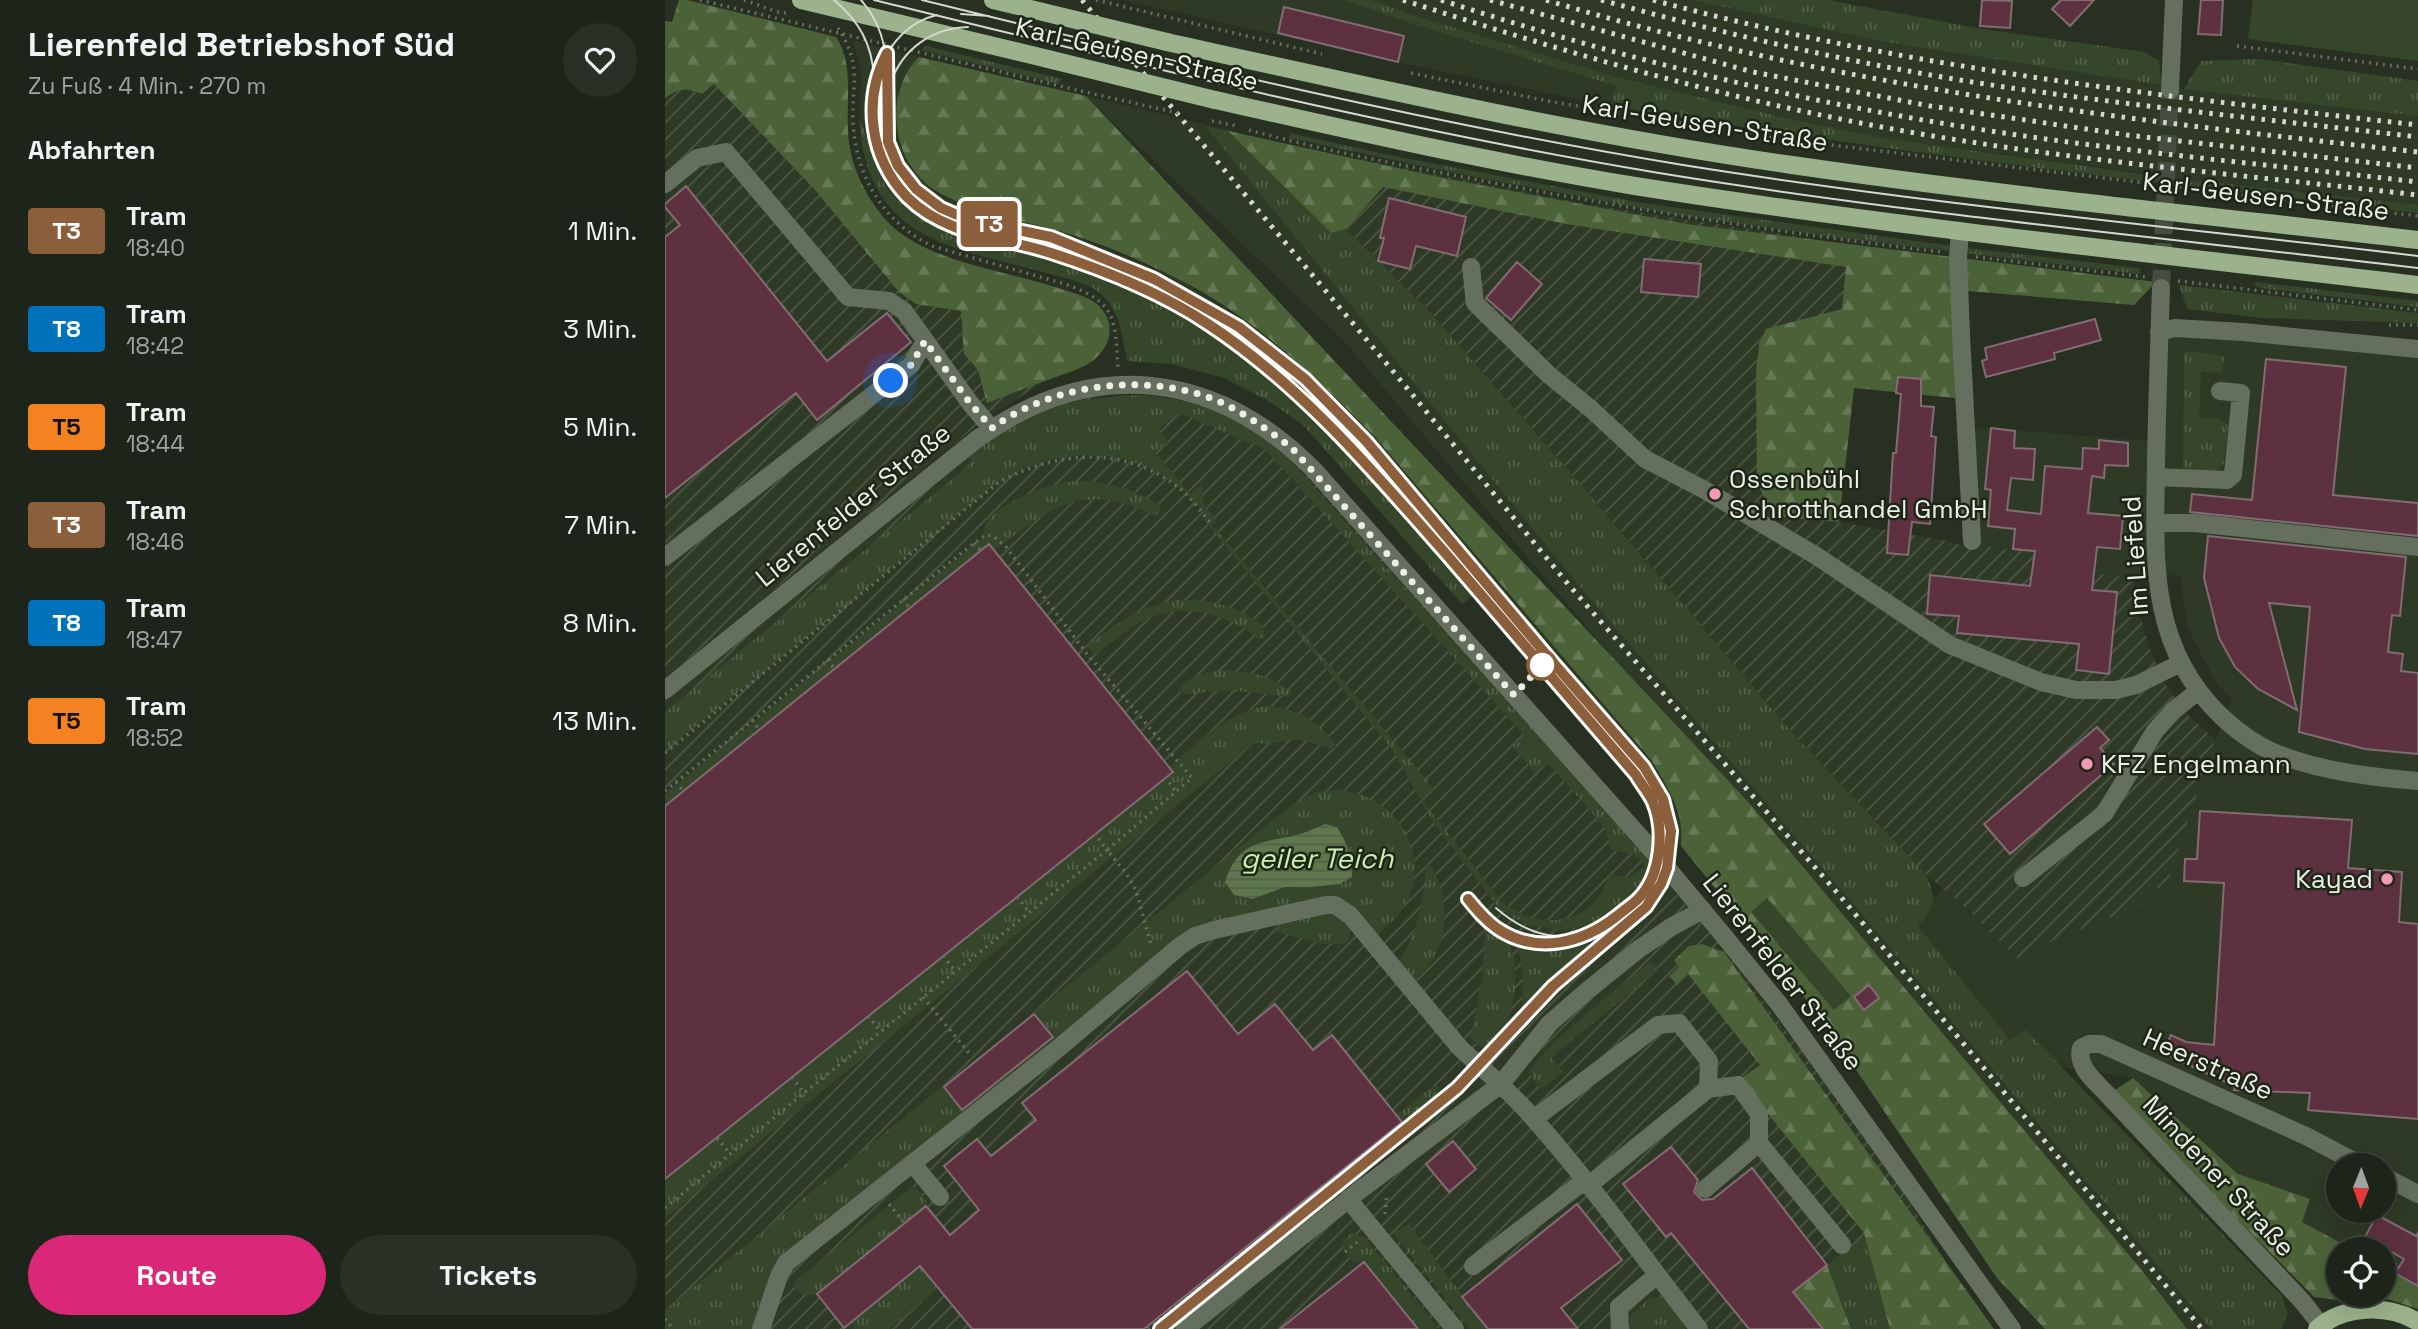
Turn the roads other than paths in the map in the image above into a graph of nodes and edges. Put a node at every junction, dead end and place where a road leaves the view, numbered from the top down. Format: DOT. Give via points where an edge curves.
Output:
graph roads {
  1 [pos="801,0"];
  2 [pos="993,0"];
  3 [pos="2174,0"];
  4 [pos="2170,90"];
  5 [pos="665,184"];
  6 [pos="1960,231"];
  7 [pos="2418,240"];
  8 [pos="1471,267"];
  9 [pos="2418,285"];
  10 [pos="2161,288"];
  11 [pos="2159,332"];
  12 [pos="925,341"];
  13 [pos="2418,349"];
  14 [pos="2220,391"];
  15 [pos="992,428"];
  16 [pos="2156,477"];
  17 [pos="2156,523"];
  18 [pos="1972,541"];
  19 [pos="2418,547"];
  20 [pos="665,557"];
  21 [pos="2181,663"];
  22 [pos="665,690"];
  23 [pos="2198,691"];
  24 [pos="2418,781"];
  25 [pos="2023,878"];
  26 [pos="1703,910"];
  27 [pos="1501,1084"];
  28 [pos="1708,1089"];
  29 [pos="2107,1094"];
  30 [pos="1534,1119"];
  31 [pos="1759,1143"];
  32 [pos="2338,1153"];
  33 [pos="913,1164"];
  34 [pos="1586,1183"];
  35 [pos="2396,1183"];
  36 [pos="1705,1189"];
  37 [pos="2418,1194"];
  38 [pos="940,1197"];
  39 [pos="1348,1199"];
  40 [pos="1842,1245"];
  41 [pos="1473,1266"];
  42 [pos="1657,1275"];
  43 [pos="2418,1322"];
  44 [pos="2012,1325"];
  45 [pos="2320,1328"];
  46 [pos="761,1329"];
  47 [pos="1185,1329"];
  48 [pos="1455,1329"];
  49 [pos="1620,1329"];
  50 [pos="1699,1329"];
  1 -- 6 [label="main road, Karl-Geusen-Straße, bridge" via="1215,100 1446,150 1631,185"];
  2 -- 7 [label="main road, Karl-Geusen-Straße, bridge" via="1450,106 1611,136 1791,165"];
  3 -- 4 [label="street"];
  5 -- 12 [label="street" via="698,158 726,152 848,297 889,301 904,311"];
  6 -- 9 [label="main road, Karl-Geusen-Straße"];
  6 -- 18 [label="street"];
  8 -- 21 [label="street" via="1475,303 1645,458 1815,555 1950,645 2041,682 2076,690 2136,685"];
  10 -- 11 [label="street, Im Liefeld"];
  11 -- 13 [label="street" via="2175,328"];
  11 -- 16 [label="street, Im Liefeld"];
  12 -- 15 [label="street"];
  12 -- 20 [label="street" via="911,365"];
  14 -- 16 [label="street" via="2241,393 2232,475 2227,480"];
  15 -- 22 [label="street, Lierenfelder Straße"];
  15 -- 26 [label="street, Lierenfelder Straße" via="1044,401 1119,385 1159,386 1210,398 1268,429 1291,447 1449,620"];
  16 -- 17 [label="street, Im Liefeld"];
  17 -- 19 [label="street" via="2195,523"];
  17 -- 21 [label="street, Im Liefeld" via="2160,601"];
  21 -- 23 [label="street, Im Liefeld"];
  23 -- 24 [label="street, Im Liefeld" via="2231,726 2282,756 2342,772"];
  23 -- 25 [label="street" via="2155,731 2104,814"];
  26 -- 27 [label="street" via="1639,949 1559,1015"];
  26 -- 44 [label="street, Lierenfelder Straße" via="1779,1004"];
  27 -- 30 [label="street"];
  27 -- 33 [label="street" via="1460,1048 1350,915 1335,905 1311,907 1195,936"];
  27 -- 39 [label="street"];
  28 -- 30 [label="street" via="1709,1061 1679,1023 1658,1025"];
  28 -- 31 [label="street" via="1738,1085 1759,1114"];
  28 -- 34 [label="street"];
  29 -- 32 [label="street, Heerstraße" via="2082,1065 2081,1048 2089,1044 2101,1044 2138,1060"];
  29 -- 45 [label="street, Mindener Straße" via="2302,1301"];
  30 -- 34 [label="street"];
  31 -- 36 [label="street"];
  31 -- 40 [label="street"];
  33 -- 38 [label="street"];
  33 -- 46 [label="street" via="786,1263"];
  34 -- 41 [label="street"];
  34 -- 42 [label="street"];
  35 -- 37 [label="street"];
  39 -- 47 [label="street"];
  39 -- 48 [label="street"];
  42 -- 49 [label="street" via="1619,1307"];
  42 -- 50 [label="street"];
  43 -- 45 [label="main road, Mindener Straße" via="2399,1314 2355,1310"];
}
